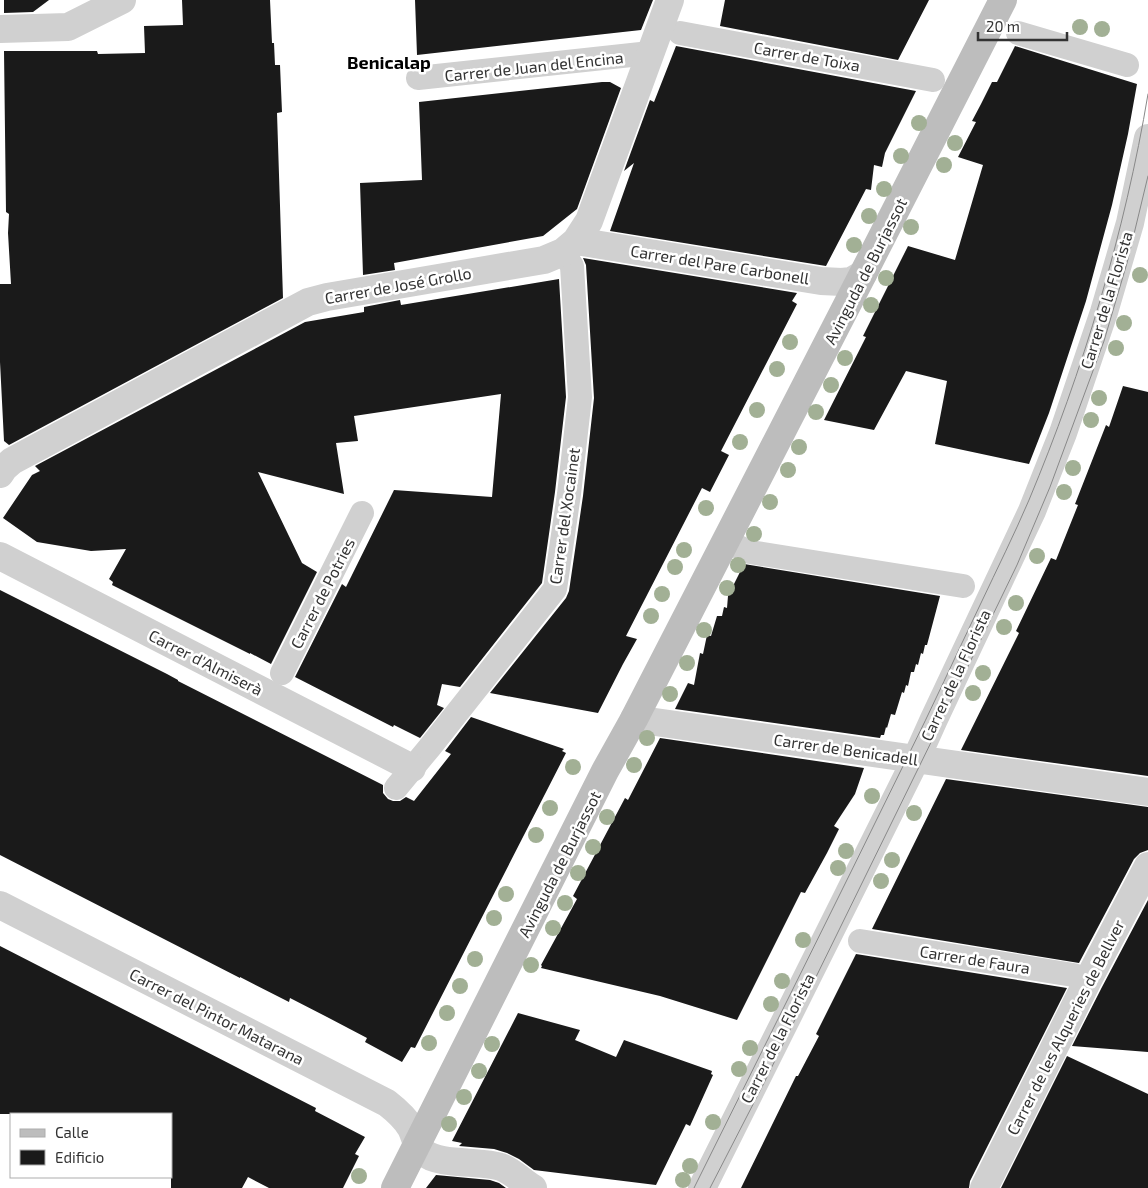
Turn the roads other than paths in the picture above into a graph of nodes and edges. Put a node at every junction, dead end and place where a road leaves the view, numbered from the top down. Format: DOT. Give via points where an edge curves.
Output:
graph roads {
  1 [pos="122,0"];
  2 [pos="670,0"];
  3 [pos="1003,0"];
  4 [pos="0,29"];
  5 [pos="680,33"];
  6 [pos="1018,33"];
  7 [pos="650,53"];
  8 [pos="1127,65"];
  9 [pos="418,78"];
  10 [pos="934,80"];
  11 [pos="1148,138"];
  12 [pos="569,247"];
  13 [pos="863,274"];
  14 [pos="0,474"];
  15 [pos="362,513"];
  16 [pos="725,541"];
  17 [pos="0,556"];
  18 [pos="963,586"];
  19 [pos="282,673"];
  20 [pos="634,719"];
  21 [pos="916,759"];
  22 [pos="404,778"];
  23 [pos="1148,792"];
  24 [pos="1148,866"];
  25 [pos="0,905"];
  26 [pos="860,941"];
  27 [pos="1088,980"];
  28 [pos="417,1145"];
  29 [pos="395,1188"];
  30 [pos="533,1188"];
  31 [pos="702,1188"];
  32 [pos="984,1188"];
  1 -- 4 [label="street" via="68,28"];
  2 -- 7 [label="street"];
  3 -- 13 [label="main road, Avinguda de Burjassot"];
  5 -- 10 [label="street, Carrer de Toixa"];
  6 -- 8 [label="street"];
  7 -- 9 [label="street, Carrer de Juan del Encina"];
  7 -- 12 [label="street" via="589,221"];
  11 -- 21 [label="street, Carrer de la Florista" via="1130,223 1110,295 1063,434 1032,511"];
  12 -- 13 [label="street, Carrer del Pare Carbonell" via="821,281 851,281"];
  12 -- 14 [label="street, Carrer de José Grollo" via="544,260 308,302 20,457"];
  12 -- 22 [label="street, Carrer del Xocainet" via="580,397 555,589"];
  13 -- 16 [label="main road, Avinguda de Burjassot"];
  15 -- 19 [label="street, Carrer de Potries"];
  16 -- 18 [label="street" via="750,552"];
  16 -- 20 [label="main road, Avinguda de Burjassot"];
  17 -- 22 [label="street, Carrer d'Almiserà"];
  20 -- 21 [label="street, Carrer de Benicadell"];
  20 -- 28 [label="main road, Avinguda de Burjassot"];
  21 -- 23 [label="street, Carrer de Benicadell"];
  21 -- 31 [label="street, Carrer de la Florista"];
  24 -- 27 [label="street, Carrer de les Alqueries de Bellver"];
  25 -- 28 [label="street, Carrer del Pintor Matarana" via="387,1103 411,1128"];
  26 -- 27 [label="street, Carrer de Faura"];
  27 -- 32 [label="street, Carrer de les Alqueries de Bellver"];
  28 -- 29 [label="main road, Avinguda de Burjassot"];
  28 -- 30 [label="street" via="438,1159 510,1171"];
}
